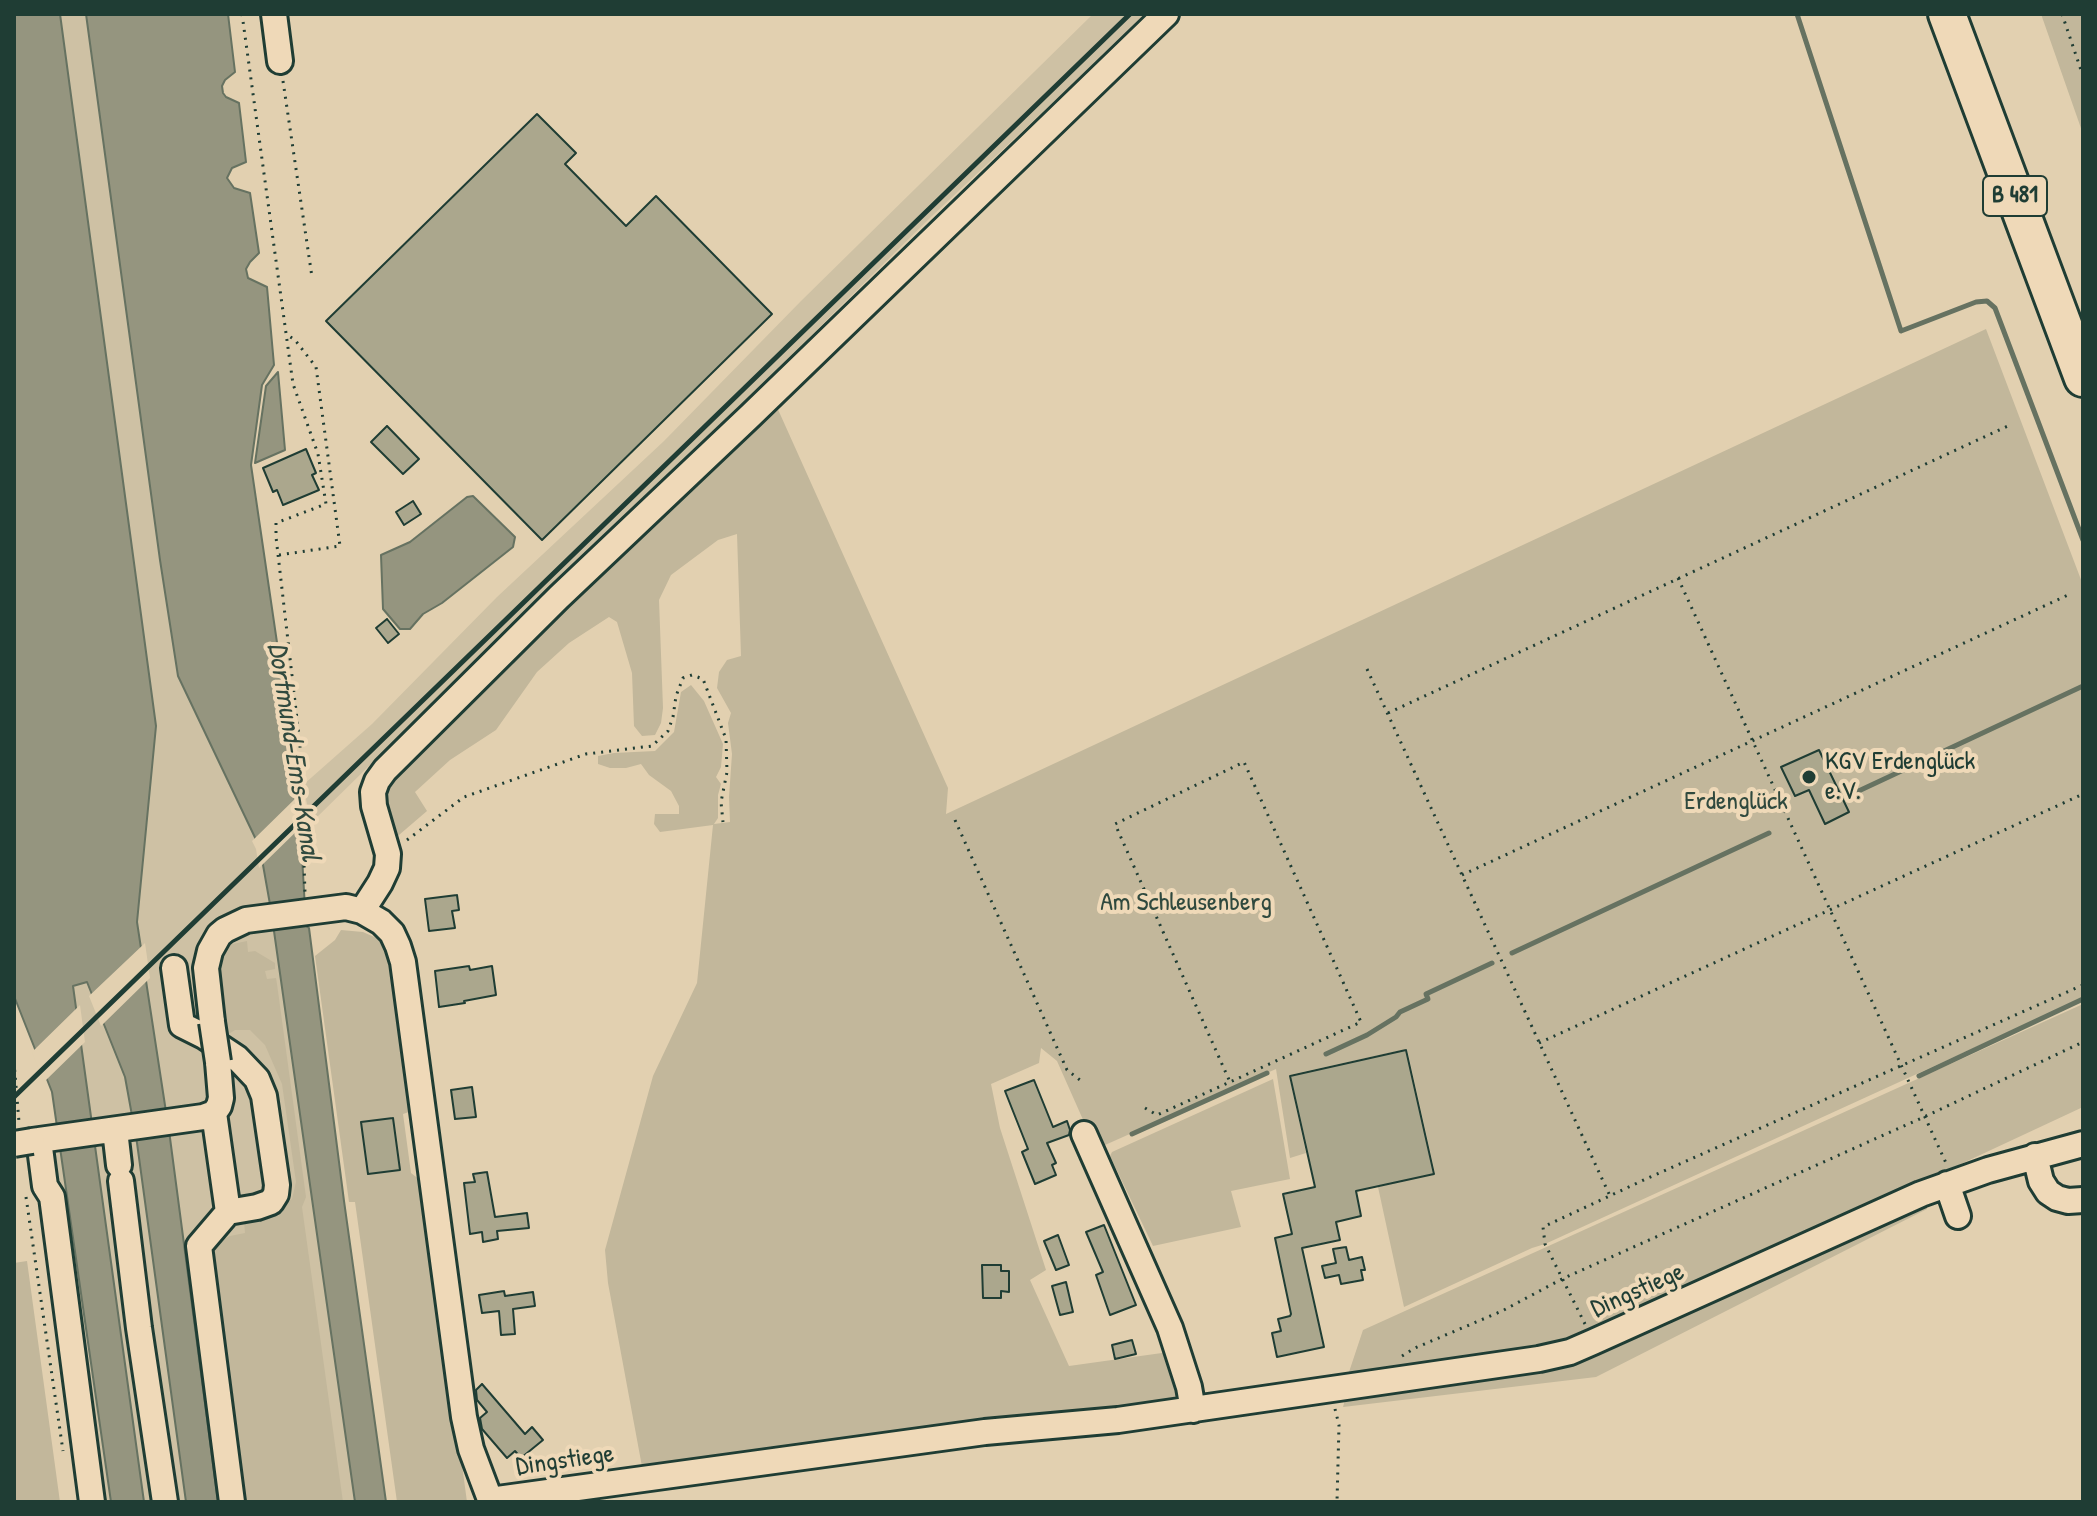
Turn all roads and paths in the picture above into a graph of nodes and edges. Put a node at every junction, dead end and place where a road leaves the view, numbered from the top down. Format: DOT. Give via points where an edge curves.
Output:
graph roads {
  1 [pos="242,14"];
  2 [pos="274,14"];
  3 [pos="1166,14"];
  4 [pos="1947,14"];
  5 [pos="2062,14"];
  6 [pos="280,61"];
  7 [pos="2083,76"];
  8 [pos="312,277"];
  9 [pos="285,333"];
  10 [pos="2083,378"];
  11 [pos="2010,425"];
  12 [pos="279,555"];
  13 [pos="1678,578"];
  14 [pos="2068,595"];
  15 [pos="1367,669"];
  16 [pos="1388,713"];
  17 [pos="1753,741"];
  18 [pos="2083,794"];
  19 [pos="955,820"];
  20 [pos="723,822"];
  21 [pos="388,854"];
  22 [pos="1462,875"];
  23 [pos="306,906"];
  24 [pos="1830,909"];
  25 [pos="362,911"];
  26 [pos="174,968"];
  27 [pos="2083,985"];
  28 [pos="2083,1042"];
  29 [pos="1539,1043"];
  30 [pos="14,1062"];
  31 [pos="1902,1066"];
  32 [pos="1080,1080"];
  33 [pos="1230,1082"];
  34 [pos="1145,1108"];
  35 [pos="214,1113"];
  36 [pos="1924,1117"];
  37 [pos="114,1130"];
  38 [pos="1084,1134"];
  39 [pos="32,1139"];
  40 [pos="2083,1144"];
  41 [pos="2035,1156"];
  42 [pos="1950,1183"];
  43 [pos="25,1190"];
  44 [pos="1610,1196"];
  45 [pos="2083,1200"];
  46 [pos="228,1212"];
  47 [pos="1958,1216"];
  48 [pos="1562,1279"];
  49 [pos="1593,1342"];
  50 [pos="1383,1381"];
  51 [pos="1330,1389"];
  52 [pos="1193,1410"];
  53 [pos="63,1456"];
  54 [pos="490,1501"];
  55 [pos="92,1502"];
  56 [pos="165,1502"];
  57 [pos="232,1502"];
  58 [pos="1337,1502"];
  1 -- 9 [label="path"];
  2 -- 6 [label="street"];
  3 -- 21 [label="street" via="385,770 373,792"];
  4 -- 10 [label="highway, B 481"];
  5 -- 7 [label="path"];
  6 -- 8 [label="path"];
  9 -- 12 [label="path" via="293,384 318,454 326,504 276,523"];
  9 -- 12 [label="path" via="316,367 340,546"];
  11 -- 13 [label="path"];
  12 -- 23 [label="path" via="300,745"];
  13 -- 16 [label="path"];
  13 -- 17 [label="path"];
  14 -- 17 [label="path"];
  15 -- 16 [label="path"];
  16 -- 22 [label="path"];
  17 -- 22 [label="path"];
  17 -- 24 [label="path"];
  18 -- 24 [label="path"];
  19 -- 32 [label="path" via="1067,1070"];
  20 -- 21 [label="path" via="726,739 703,679 692,675 683,678 668,731 652,746 586,754 464,797"];
  21 -- 25 [label="street" via="387,868"];
  22 -- 29 [label="path"];
  23 -- 25 [label="street"];
  23 -- 35 [label="street, bridge" via="246,920 219,935 210,951 206,968 221,1098"];
  24 -- 29 [label="path"];
  24 -- 31 [label="path"];
  25 -- 54 [label="street, Dingstiege" via="392,933 403,962 464,1417"];
  26 -- 46 [label="street" via="182,1025 245,1064 264,1096 276,1194 271,1202"];
  27 -- 31 [label="path"];
  28 -- 36 [label="path"];
  29 -- 44 [label="path"];
  30 -- 39 [label="path"];
  31 -- 36 [label="path"];
  31 -- 44 [label="path"];
  33 -- 33 [label="path" via="1361,1022 1244,762 1115,824"];
  33 -- 34 [label="path" via="1157,1115"];
  35 -- 37 [label="street"];
  35 -- 46 [label="street"];
  36 -- 42 [label="path"];
  36 -- 48 [label="path"];
  37 -- 39 [label="street"];
  37 -- 56 [label="street"];
  38 -- 52 [label="street" via="1170,1328"];
  39 -- 55 [label="street" via="52,1197"];
  40 -- 41 [label="street, Dingstiege"];
  41 -- 42 [label="street, Dingstiege"];
  41 -- 45 [label="street" via="2048,1192 2068,1201"];
  42 -- 47 [label="street"];
  42 -- 49 [label="street, Dingstiege"];
  43 -- 53 [label="path"];
  44 -- 48 [label="path" via="1543,1227"];
  46 -- 57 [label="street" via="199,1246"];
  48 -- 49 [label="path"];
  48 -- 50 [label="path" via="1415,1348 1392,1364"];
  49 -- 50 [label="street, Dingstiege" via="1539,1359"];
  50 -- 51 [label="street, Dingstiege"];
  51 -- 52 [label="street, Dingstiege"];
  51 -- 58 [label="path" via="1339,1425"];
  52 -- 54 [label="street, Dingstiege" via="852,1449"];
}
